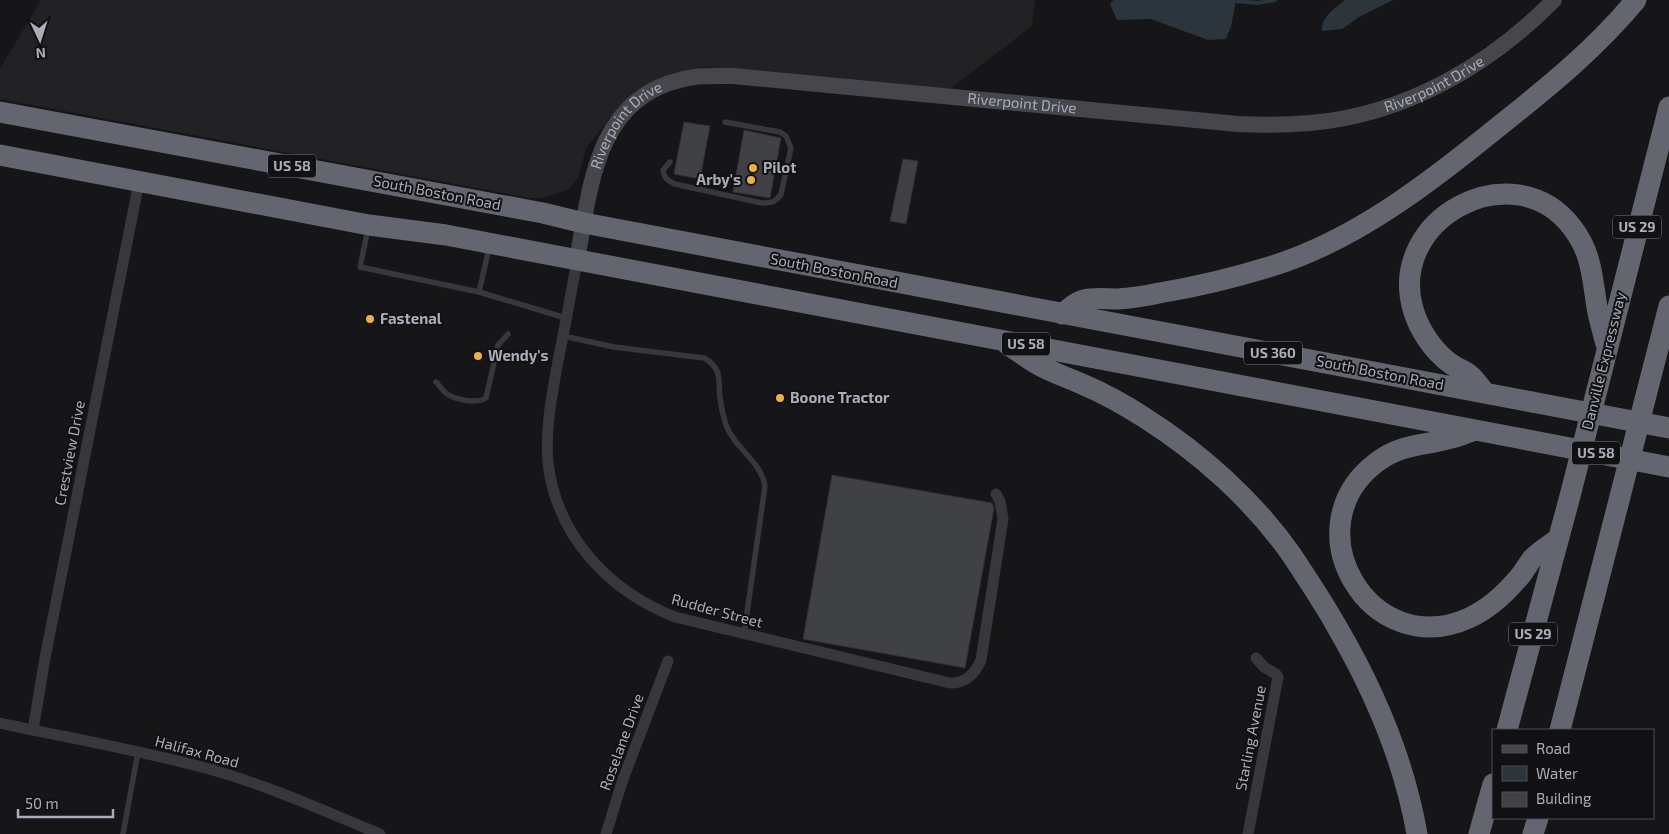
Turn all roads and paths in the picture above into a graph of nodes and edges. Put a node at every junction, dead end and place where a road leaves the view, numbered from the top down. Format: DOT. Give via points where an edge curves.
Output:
graph roads {
  1 [pos="1554,0"];
  2 [pos="1636,0"];
  3 [pos="1669,107"];
  4 [pos="0,112"];
  5 [pos="725,122"];
  6 [pos="0,155"];
  7 [pos="670,162"];
  8 [pos="139,182"];
  9 [pos="584,224"];
  10 [pos="369,225"];
  11 [pos="490,243"];
  12 [pos="577,260"];
  13 [pos="480,292"];
  14 [pos="1669,306"];
  15 [pos="1062,314"];
  16 [pos="566,318"];
  17 [pos="508,334"];
  18 [pos="1665,335"];
  19 [pos="563,336"];
  20 [pos="1000,339"];
  21 [pos="1607,348"];
  22 [pos="436,382"];
  23 [pos="1485,393"];
  24 [pos="1669,428"];
  25 [pos="1475,430"];
  26 [pos="1669,466"];
  27 [pos="996,494"];
  28 [pos="1558,538"];
  29 [pos="744,634"];
  30 [pos="1256,658"];
  31 [pos="668,661"];
  32 [pos="0,723"];
  33 [pos="1508,729"];
  34 [pos="1560,729"];
  35 [pos="32,730"];
  36 [pos="138,752"];
  37 [pos="1492,788"];
  38 [pos="1538,819"];
  39 [pos="1547,819"];
  40 [pos="123,834"];
  41 [pos="380,834"];
  42 [pos="606,834"];
  43 [pos="1248,834"];
  44 [pos="1417,834"];
  45 [pos="1479,834"];
  46 [pos="1533,834"];
  47 [pos="1548,834"];
  1 -- 9 [label="street, Riverpoint Drive" via="1502,48 1443,84 1378,110 1312,123 1279,126 1238,124 742,77 702,76 680,80 646,94 621,115 609,132 592,176"];
  2 -- 15 [label="highway, US 58" via="1589,51 1547,88 1408,196 1344,236 1270,267 1158,294 1083,300"];
  3 -- 21 [label="highway, Danville Expressway / US 29"];
  4 -- 9 [label="highway, South Boston Road / US 58" via="524,209"];
  5 -- 7 [label="lane" via="780,132 786,136 791,148 777,200 762,203 675,184 664,176"];
  6 -- 8 [label="highway, US 58"];
  8 -- 10 [label="highway, US 58"];
  8 -- 35 [label="street, Crestview Drive"];
  9 -- 12 [label="street, Riverpoint Drive"];
  9 -- 15 [label="highway, South Boston Road / US 58"];
  10 -- 11 [label="highway, US 58"];
  10 -- 13 [label="lane" via="360,267"];
  11 -- 12 [label="highway, US 58"];
  11 -- 13 [label="lane"];
  12 -- 16 [label="street, Rudder Street"];
  12 -- 20 [label="highway, US 58"];
  13 -- 16 [label="lane"];
  14 -- 18 [label="highway"];
  15 -- 23 [label="highway, South Boston Road / US 360"];
  16 -- 19 [label="street, Rudder Street"];
  17 -- 22 [label="lane" via="498,345 486,398 477,401 454,397"];
  18 -- 34 [label="highway"];
  19 -- 29 [label="street, Rudder Street" via="550,407 548,464 561,510 574,536 604,573 638,600 675,617"];
  19 -- 29 [label="lane" via="614,347 704,358 718,370 722,414 728,430 759,468 766,486"];
  20 -- 25 [label="highway, US 58"];
  20 -- 44 [label="highway" via="1038,365 1084,384 1146,419 1216,472 1266,523 1318,595 1375,698 1404,776"];
  21 -- 23 [label="highway" via="1589,261 1576,234 1559,213 1536,199 1521,195 1500,194 1465,202 1437,222 1418,247 1412,263 1410,294 1419,325 1428,340 1440,355 1471,376"];
  21 -- 28 [label="highway, Danville Expressway / US 29"];
  23 -- 24 [label="highway, South Boston Road / US 360, bridge"];
  25 -- 26 [label="highway, US 58, bridge"];
  25 -- 28 [label="highway" via="1451,439 1402,448 1387,455 1362,475 1353,487 1345,502 1339,534 1345,566 1360,593 1373,606 1401,622 1436,627 1453,624 1482,611 1504,594 1532,558"];
  27 -- 29 [label="street, Rudder Street" via="1003,519 981,660 965,680 950,683"];
  28 -- 33 [label="highway, Danville Expressway / US 29"];
  30 -- 43 [label="street, Starling Avenue" via="1276,674 1278,681"];
  31 -- 42 [label="street, Roselane Drive"];
  32 -- 35 [label="street, Halifax Road"];
  35 -- 36 [label="street, Halifax Road"];
  36 -- 40 [label="lane"];
  36 -- 41 [label="street, Halifax Road" via="250,782"];
  37 -- 45 [label="highway"];
  38 -- 46 [label="highway"];
  39 -- 47 [label="highway"];
}
